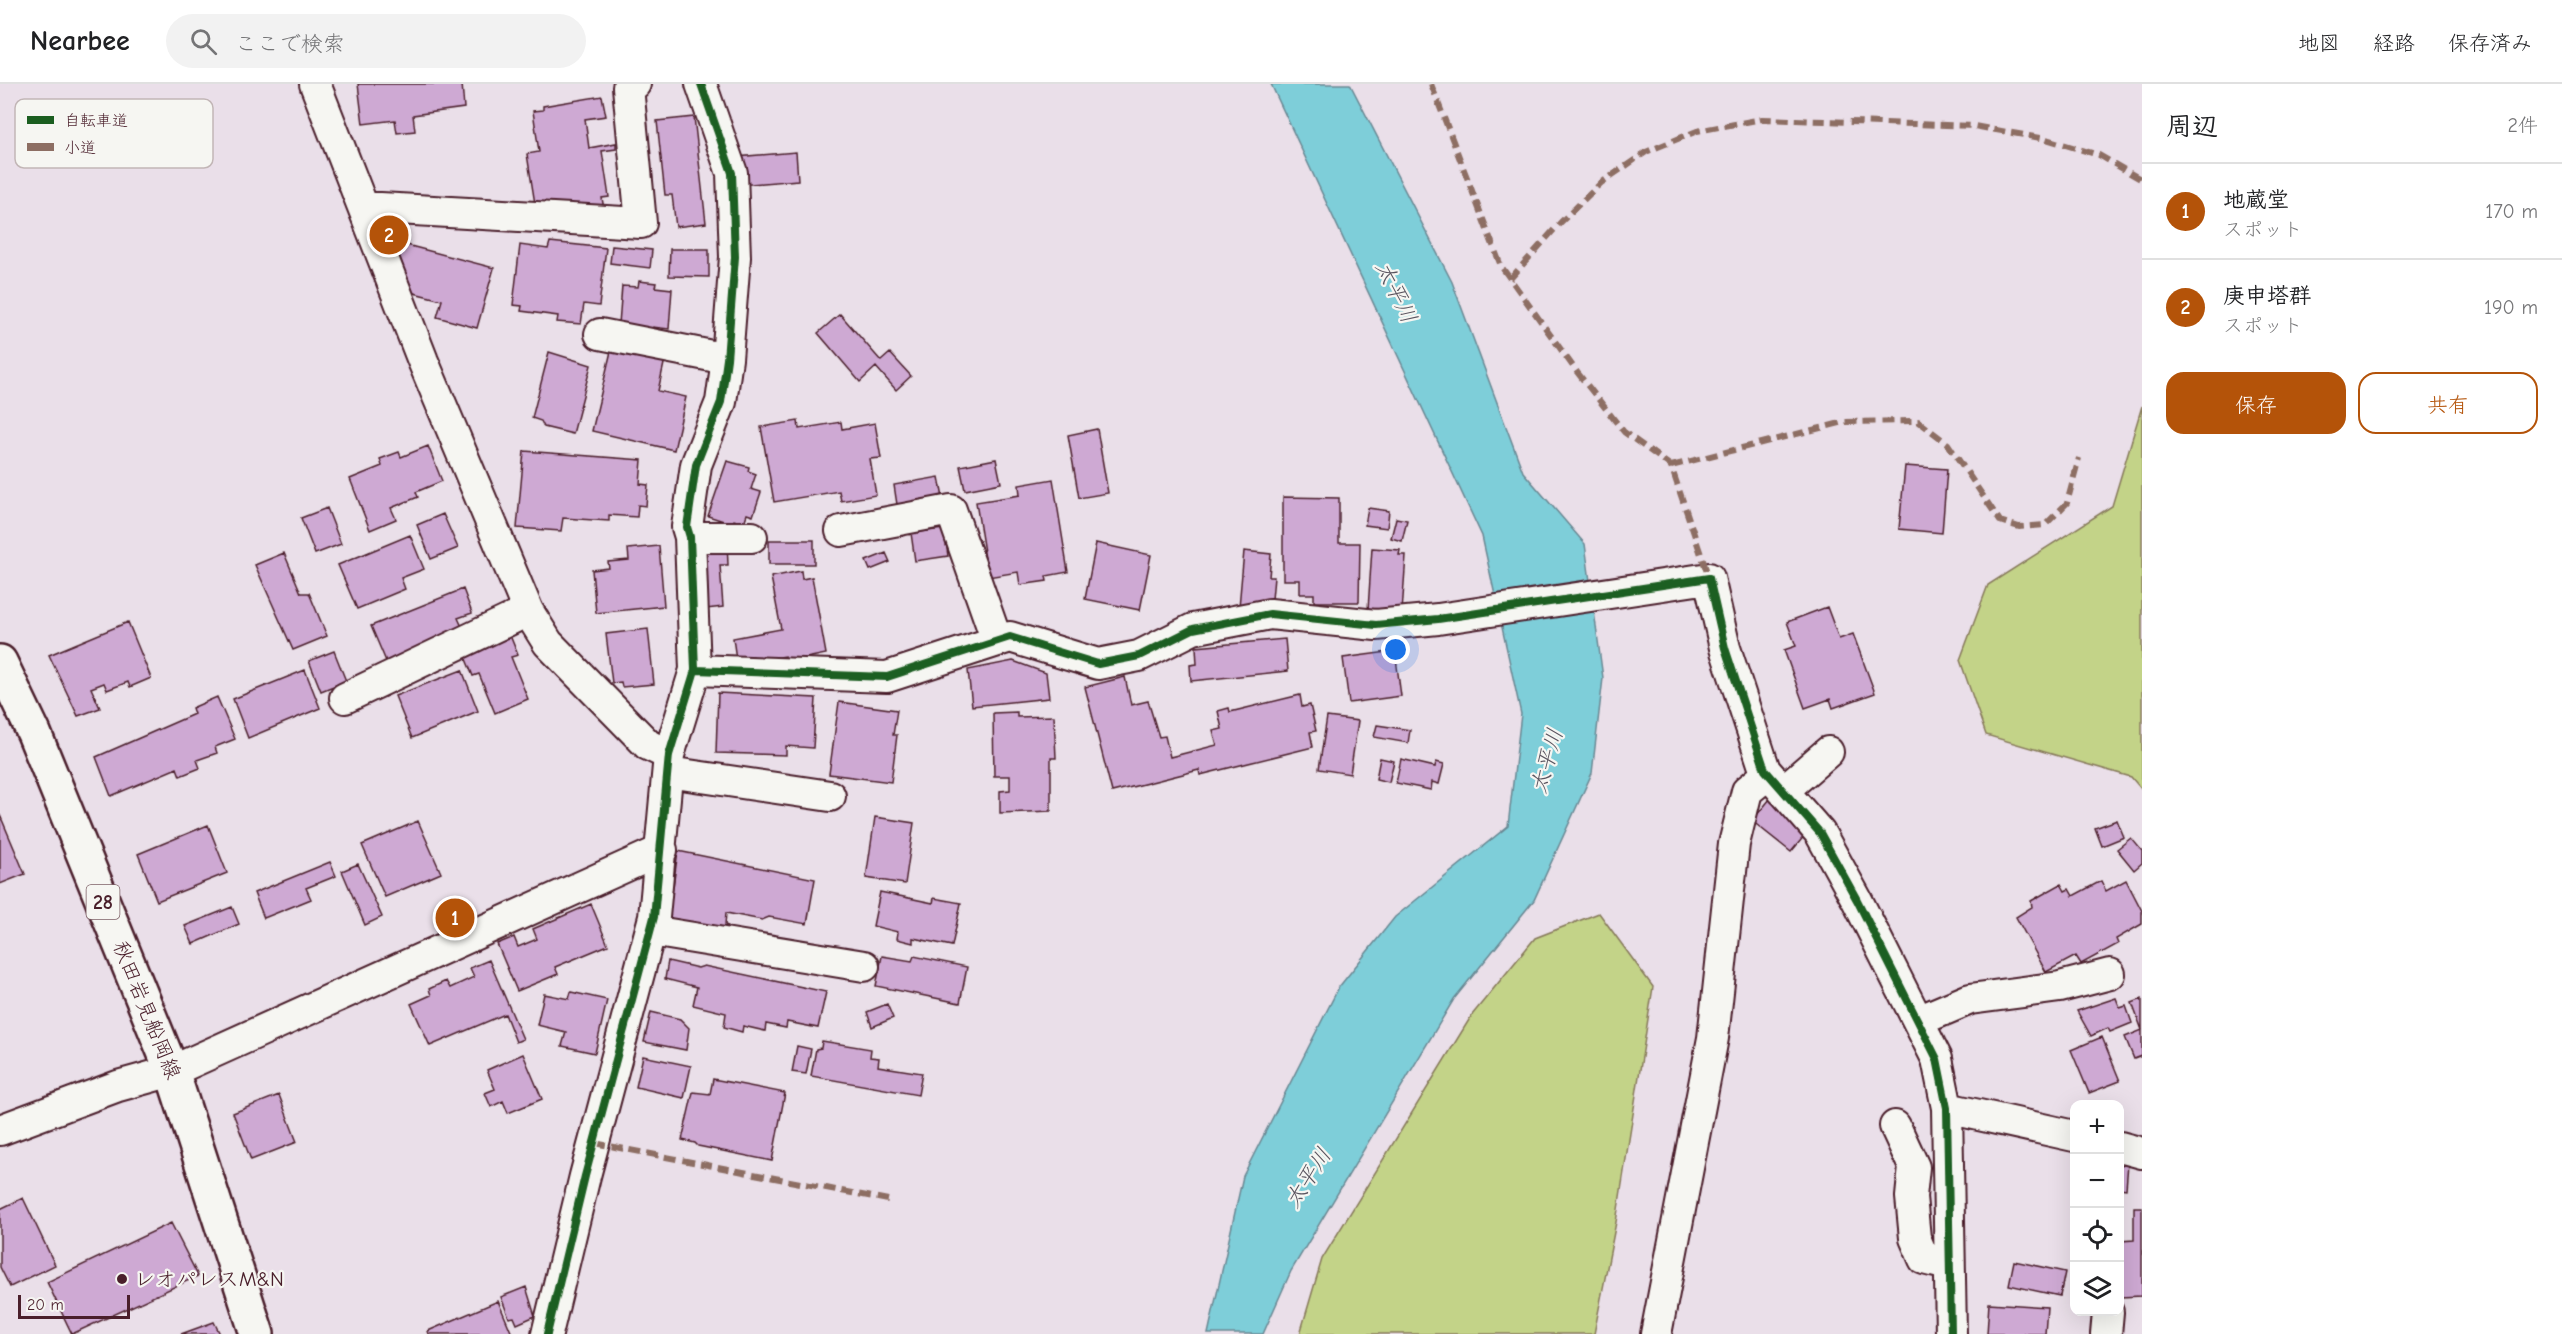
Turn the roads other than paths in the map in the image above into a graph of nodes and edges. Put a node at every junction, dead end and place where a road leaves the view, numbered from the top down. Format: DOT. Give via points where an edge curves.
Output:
graph roads {
  1 [pos="315,84"];
  2 [pos="635,84"];
  3 [pos="700,84"];
  4 [pos="363,207"];
  5 [pos="600,334"];
  6 [pos="727,359"];
  7 [pos="841,531"];
  8 [pos="690,537"];
  9 [pos="752,537"];
  10 [pos="528,612"];
  11 [pos="997,641"];
  12 [pos="0,662"];
  13 [pos="695,670"];
  14 [pos="345,698"];
  15 [pos="1828,752"];
  16 [pos="669,763"];
  17 [pos="1776,783"];
  18 [pos="830,796"];
  19 [pos="662,850"];
  20 [pos="651,931"];
  21 [pos="864,966"];
  22 [pos="2110,974"];
  23 [pos="1918,1021"];
  24 [pos="172,1071"];
  25 [pos="1947,1108"];
  26 [pos="1895,1126"];
  27 [pos="0,1130"];
  28 [pos="2070,1135"];
  29 [pos="2124,1148"];
  30 [pos="2142,1153"];
  31 [pos="1948,1265"];
  32 [pos="2108,1316"];
  33 [pos="257,1334"];
  34 [pos="547,1334"];
  35 [pos="1656,1334"];
  36 [pos="1950,1334"];
  37 [pos="2106,1334"];
  1 -- 4 [label="street"];
  2 -- 4 [label="street" via="628,87 641,223"];
  3 -- 6 [label="street" via="732,173 735,257"];
  4 -- 10 [label="street"];
  5 -- 6 [label="street"];
  6 -- 8 [label="street" via="721,402 696,465 687,527"];
  7 -- 11 [label="street" via="951,510"];
  8 -- 9 [label="street"];
  8 -- 13 [label="street"];
  10 -- 14 [label="street"];
  10 -- 16 [label="street" via="548,643"];
  11 -- 13 [label="street" via="887,677"];
  11 -- 17 [label="street" via="1010,637 1098,664 1139,656 1193,629 1270,614 1376,625 1709,578 1725,648"];
  12 -- 24 [label="main road, 秋田岩見船岡線 / 28"];
  13 -- 16 [label="street"];
  15 -- 17 [label="street"];
  16 -- 18 [label="street"];
  16 -- 19 [label="street"];
  17 -- 23 [label="street" via="1820,833"];
  17 -- 35 [label="street" via="1747,791 1734,844 1713,1038"];
  19 -- 20 [label="street"];
  19 -- 24 [label="street"];
  20 -- 21 [label="street"];
  20 -- 34 [label="street"];
  22 -- 23 [label="street" via="2060,987 1970,999"];
  23 -- 25 [label="street" via="1937,1059"];
  24 -- 27 [label="street" via="118,1086"];
  24 -- 33 [label="main road, 秋田岩見船岡線 / 28"];
  25 -- 28 [label="street"];
  25 -- 31 [label="street"];
  26 -- 31 [label="street" via="1914,1167 1911,1197 1915,1238 1924,1259"];
  29 -- 30 [label="street"];
  31 -- 36 [label="street"];
  32 -- 37 [label="street"];
}
